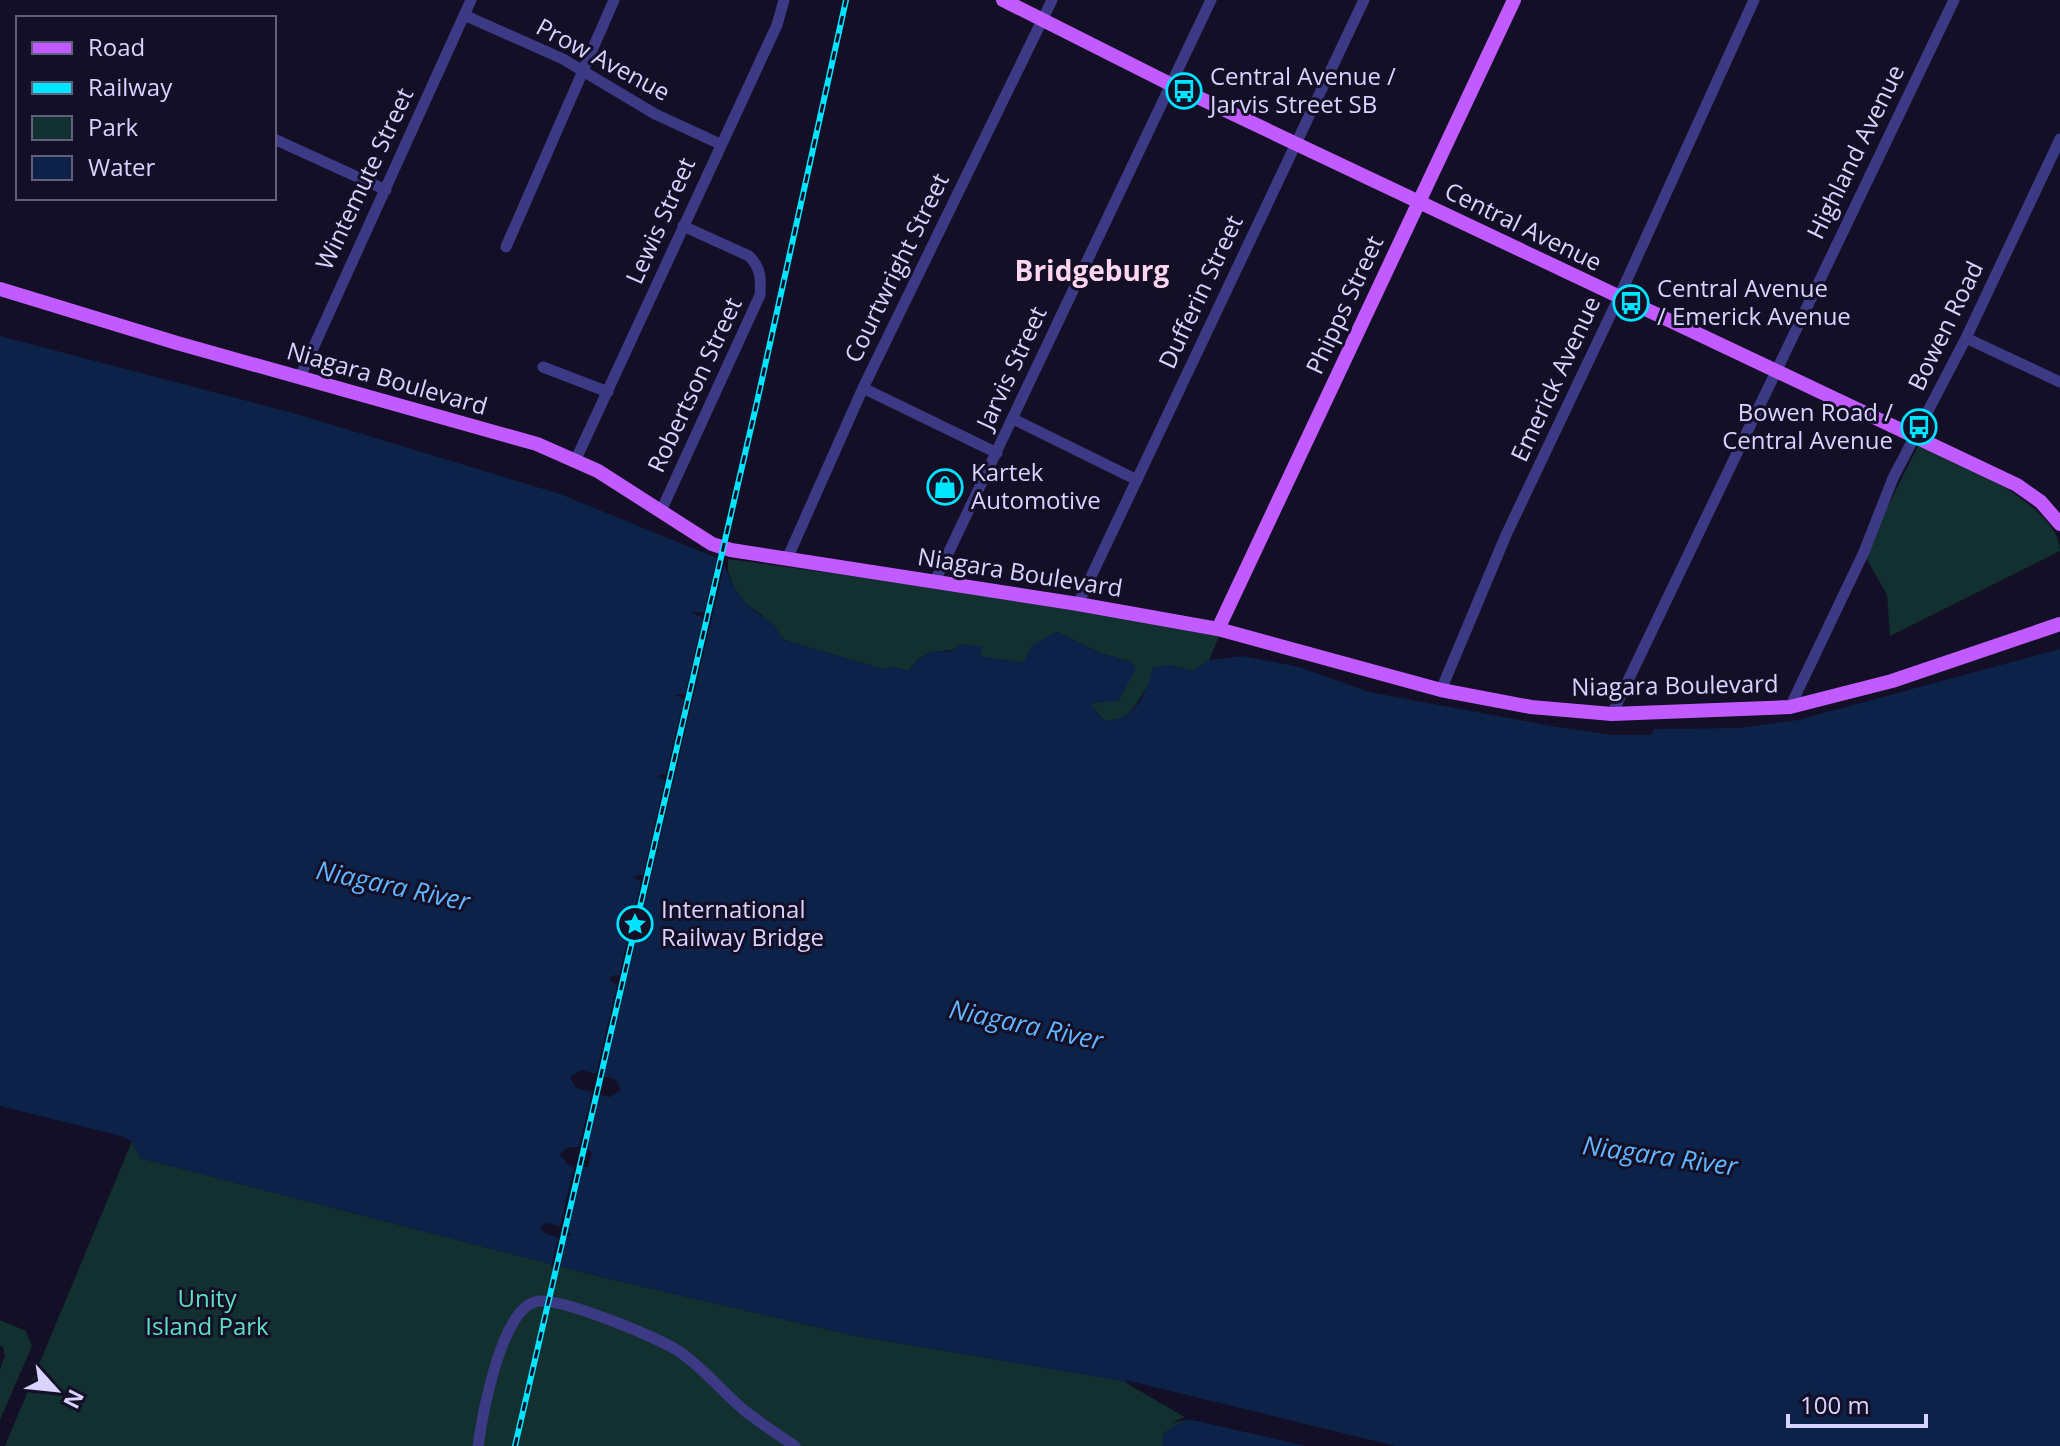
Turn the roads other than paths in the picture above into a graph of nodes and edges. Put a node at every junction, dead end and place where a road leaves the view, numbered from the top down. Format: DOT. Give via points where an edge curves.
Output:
graph roads {
  1 [pos="471,0"];
  2 [pos="614,0"];
  3 [pos="784,0"];
  4 [pos="1003,0"];
  5 [pos="1052,0"];
  6 [pos="1211,0"];
  7 [pos="1364,0"];
  8 [pos="1514,0"];
  9 [pos="1754,0"];
  10 [pos="1954,0"];
  11 [pos="464,15"];
  12 [pos="1043,20"];
  13 [pos="582,70"];
  14 [pos="1172,85"];
  15 [pos="2060,139"];
  16 [pos="276,140"];
  17 [pos="720,144"];
  18 [pos="1296,144"];
  19 [pos="386,190"];
  20 [pos="1418,201"];
  21 [pos="683,226"];
  22 [pos="506,247"];
  23 [pos="0,289"];
  24 [pos="1619,297"];
  25 [pos="1966,338"];
  26 [pos="543,367"];
  27 [pos="1776,371"];
  28 [pos="300,377"];
  29 [pos="2060,382"];
  30 [pos="863,388"];
  31 [pos="608,392"];
  32 [pos="1013,419"];
  33 [pos="1915,435"];
  34 [pos="997,453"];
  35 [pos="576,459"];
  36 [pos="1137,480"];
  37 [pos="661,511"];
  38 [pos="2060,524"];
  39 [pos="787,559"];
  40 [pos="935,581"];
  41 [pos="1078,604"];
  42 [pos="2060,624"];
  43 [pos="1218,629"];
  44 [pos="1441,690"];
  45 [pos="1790,707"];
  46 [pos="1612,714"];
  47 [pos="478,1446"];
  48 [pos="795,1446"];
  1 -- 11 [label="street, Wintemute Street"];
  2 -- 13 [label="street"];
  3 -- 17 [label="street, Lewis Street"];
  4 -- 12 [label="main road, Central Avenue"];
  5 -- 12 [label="street, Courtwright Street"];
  6 -- 14 [label="street, Jarvis Street"];
  7 -- 18 [label="street, Dufferin Street"];
  8 -- 20 [label="main road, Phipps Street"];
  9 -- 24 [label="street, Emerick Avenue"];
  10 -- 27 [label="street, Highland Avenue"];
  11 -- 13 [label="street, Prow Avenue"];
  11 -- 19 [label="street, Wintemute Street"];
  12 -- 14 [label="main road, Central Avenue"];
  12 -- 30 [label="street, Courtwright Street"];
  13 -- 17 [label="street, Prow Avenue"];
  13 -- 22 [label="street"];
  14 -- 18 [label="main road, Central Avenue"];
  14 -- 32 [label="street, Jarvis Street"];
  15 -- 25 [label="street, Bowen Road"];
  16 -- 19 [label="street"];
  17 -- 21 [label="street, Lewis Street"];
  18 -- 20 [label="main road, Central Avenue"];
  18 -- 36 [label="street, Dufferin Street"];
  19 -- 28 [label="street, Wintemute Street"];
  20 -- 24 [label="main road, Central Avenue"];
  20 -- 43 [label="main road, Phipps Street"];
  21 -- 31 [label="street, Lewis Street"];
  21 -- 37 [label="street, Robertson Street" via="749,256 761,274 760,295"];
  23 -- 28 [label="main road, Niagara Boulevard"];
  24 -- 27 [label="main road, Central Avenue"];
  24 -- 44 [label="street, Emerick Avenue" via="1506,535"];
  25 -- 29 [label="street"];
  25 -- 33 [label="street, Bowen Road"];
  26 -- 31 [label="street"];
  27 -- 33 [label="main road, Central Avenue"];
  27 -- 46 [label="street, Highland Avenue"];
  28 -- 35 [label="main road, Niagara Boulevard"];
  30 -- 34 [label="street"];
  30 -- 39 [label="street, Courtwright Street"];
  31 -- 35 [label="street, Lewis Street"];
  32 -- 34 [label="street, Jarvis Street"];
  32 -- 36 [label="street"];
  33 -- 38 [label="main road, Central Avenue" via="2017,485"];
  33 -- 45 [label="street, Bowen Road"];
  34 -- 40 [label="street, Jarvis Street"];
  35 -- 37 [label="main road, Niagara Boulevard"];
  36 -- 41 [label="street, Dufferin Street"];
  37 -- 39 [label="main road, Niagara Boulevard" via="712,544"];
  39 -- 40 [label="main road, Niagara Boulevard"];
  40 -- 41 [label="main road, Niagara Boulevard"];
  41 -- 43 [label="main road, Niagara Boulevard"];
  42 -- 45 [label="main road, Niagara Boulevard" via="1892,681"];
  43 -- 44 [label="main road, Niagara Boulevard"];
  44 -- 46 [label="main road, Niagara Boulevard" via="1531,707"];
  45 -- 46 [label="main road, Niagara Boulevard"];
  47 -- 48 [label="street" via="485,1401 506,1339 516,1316 539,1301 605,1319 676,1350 745,1411"];
}
